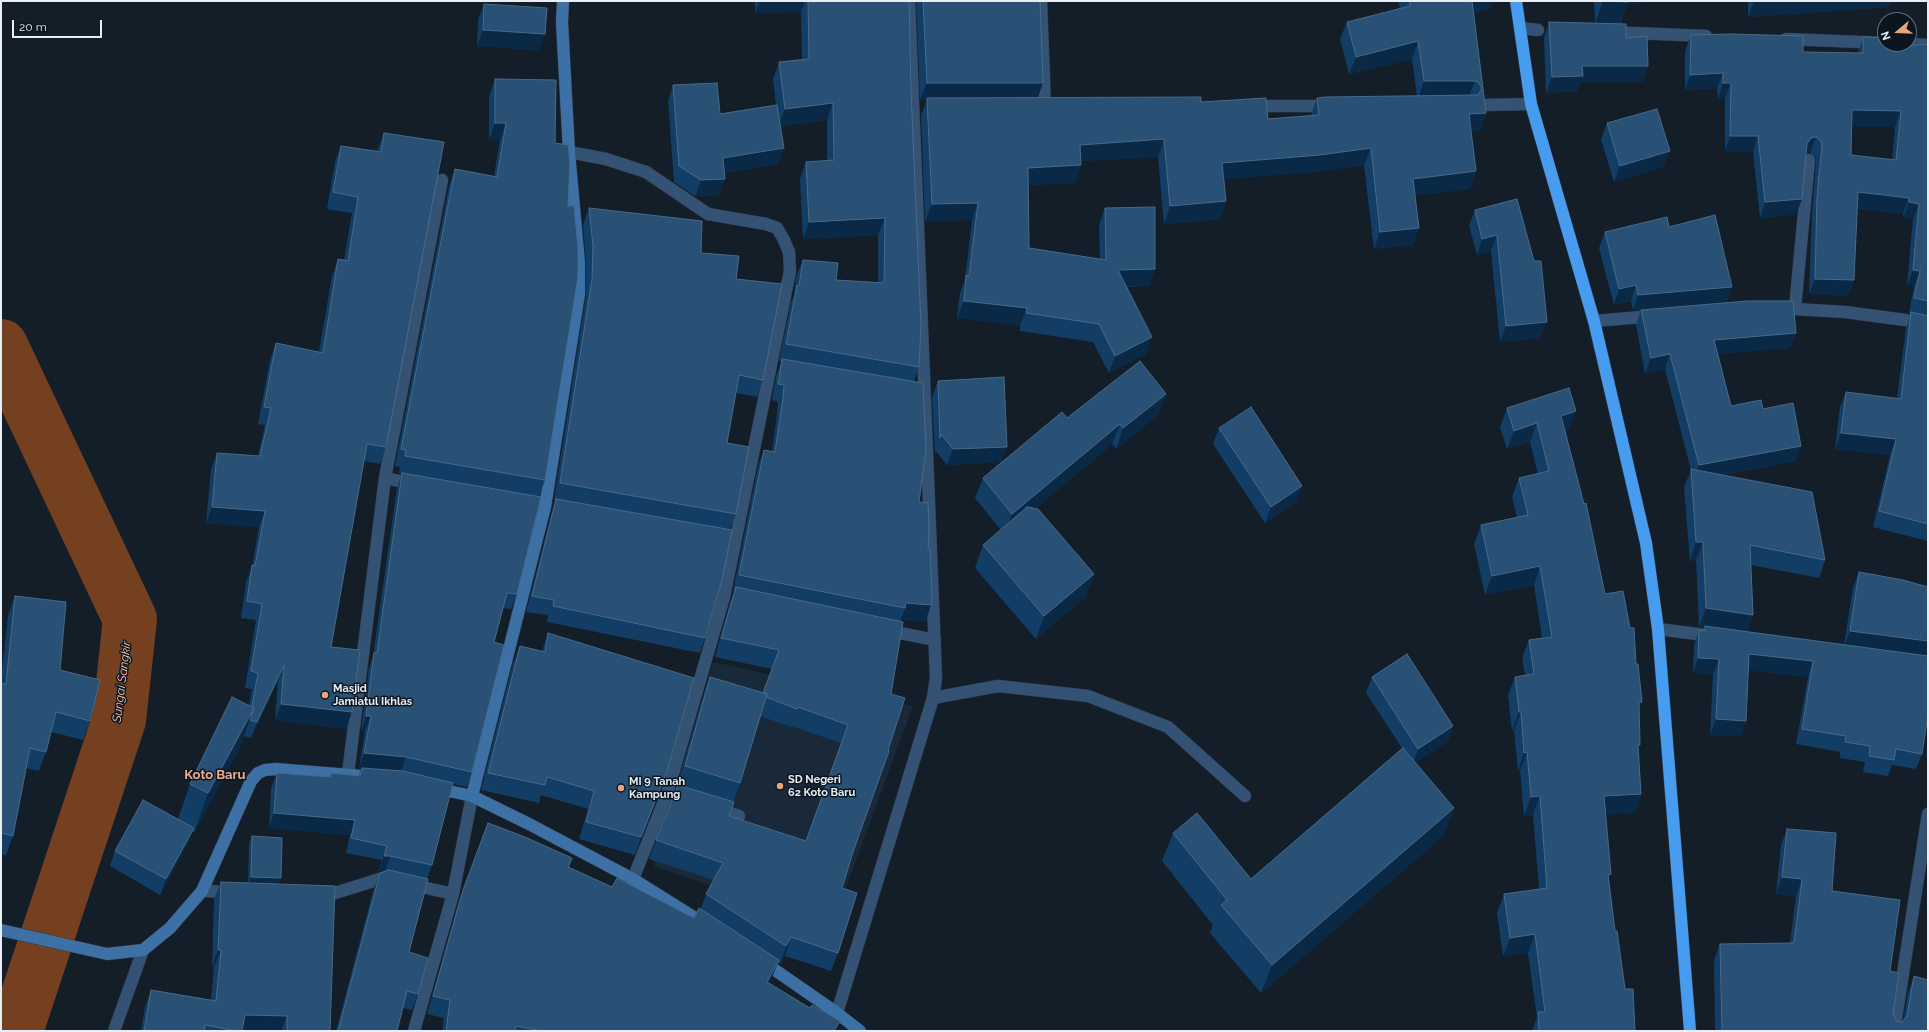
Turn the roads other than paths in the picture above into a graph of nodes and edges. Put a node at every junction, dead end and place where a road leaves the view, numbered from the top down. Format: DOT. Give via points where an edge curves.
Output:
graph roads {
  1 [pos="563,1"];
  2 [pos="909,1"];
  3 [pos="1042,1"];
  4 [pos="1516,1"];
  5 [pos="1521,28"];
  6 [pos="1538,30"];
  7 [pos="1598,32"];
  8 [pos="1718,37"];
  9 [pos="1773,39"];
  10 [pos="1877,43"];
  11 [pos="1917,44"];
  12 [pos="1928,45"];
  13 [pos="1531,104"];
  14 [pos="1483,105"];
  15 [pos="1236,106"];
  16 [pos="1340,106"];
  17 [pos="1029,107"];
  18 [pos="1045,107"];
  19 [pos="1061,107"];
  20 [pos="912,108"];
  21 [pos="928,108"];
  22 [pos="569,152"];
  23 [pos="1809,160"];
  24 [pos="442,180"];
  25 [pos="1764,308"];
  26 [pos="1795,308"];
  27 [pos="1664,315"];
  28 [pos="1594,322"];
  29 [pos="1928,325"];
  30 [pos="770,367"];
  31 [pos="786,370"];
  32 [pos="909,390"];
  33 [pos="924,393"];
  34 [pos="386,478"];
  35 [pos="424,485"];
  36 [pos="530,504"];
  37 [pos="545,507"];
  38 [pos="560,510"];
  39 [pos="724,597"];
  40 [pos="739,600"];
  41 [pos="872,627"];
  42 [pos="1658,629"];
  43 [pos="1728,638"];
  44 [pos="935,640"];
  45 [pos="933,698"];
  46 [pos="348,774"];
  47 [pos="385,778"];
  48 [pos="421,784"];
  49 [pos="667,794"];
  50 [pos="472,796"];
  51 [pos="1245,796"];
  52 [pos="682,798"];
  53 [pos="703,805"];
  54 [pos="1928,814"];
  55 [pos="739,816"];
  56 [pos="633,879"];
  57 [pos="202,891"];
  58 [pos="247,892"];
  59 [pos="453,894"];
  60 [pos="308,895"];
  61 [pos="1,930"];
  62 [pos="717,932"];
  63 [pos="143,950"];
  64 [pos="755,956"];
  65 [pos="837,1013"];
  66 [pos="856,1030"];
  67 [pos="114,1031"];
  68 [pos="414,1031"];
  69 [pos="1690,1031"];
  70 [pos="1894,1031"];
  1 -- 22 [label="street"];
  2 -- 20 [label="street"];
  3 -- 18 [label="street"];
  4 -- 5 [label="highway"];
  5 -- 6 [label="street"];
  5 -- 13 [label="highway"];
  7 -- 8 [label="street"];
  9 -- 10 [label="street"];
  11 -- 12 [label="street"];
  13 -- 14 [label="street"];
  13 -- 28 [label="highway"];
  15 -- 16 [label="street"];
  17 -- 18 [label="street"];
  18 -- 19 [label="street"];
  20 -- 21 [label="street"];
  20 -- 33 [label="street"];
  22 -- 30 [label="street" via="606,159 646,172 708,214 777,228 789,252 790,271"];
  22 -- 37 [label="street" via="579,263 579,294"];
  23 -- 26 [label="street"];
  24 -- 34 [label="street"];
  25 -- 26 [label="street"];
  26 -- 29 [label="street" via="1845,312"];
  27 -- 28 [label="street"];
  28 -- 42 [label="highway" via="1646,543"];
  30 -- 31 [label="street"];
  30 -- 39 [label="street" via="731,539"];
  32 -- 33 [label="street"];
  33 -- 44 [label="street"];
  34 -- 35 [label="street"];
  34 -- 46 [label="street"];
  36 -- 37 [label="street"];
  37 -- 38 [label="street"];
  37 -- 50 [label="street"];
  39 -- 40 [label="street"];
  39 -- 49 [label="street"];
  41 -- 44 [label="street"];
  42 -- 43 [label="street"];
  42 -- 69 [label="highway"];
  44 -- 45 [label="street" via="936,678"];
  45 -- 51 [label="street" via="998,686 1088,696 1168,727"];
  45 -- 65 [label="street"];
  46 -- 47 [label="street"];
  46 -- 57 [label="street" via="276,769 258,773 251,781"];
  48 -- 50 [label="street"];
  49 -- 52 [label="street"];
  49 -- 56 [label="street"];
  50 -- 56 [label="street"];
  50 -- 59 [label="street"];
  53 -- 55 [label="street"];
  54 -- 70 [label="street"];
  56 -- 62 [label="street"];
  57 -- 58 [label="street"];
  57 -- 63 [label="street" via="170,928"];
  59 -- 60 [label="street" via="383,878 326,895"];
  59 -- 68 [label="street"];
  61 -- 63 [label="street" via="107,954"];
  63 -- 67 [label="street"];
  64 -- 65 [label="street"];
  65 -- 66 [label="street"];
}
